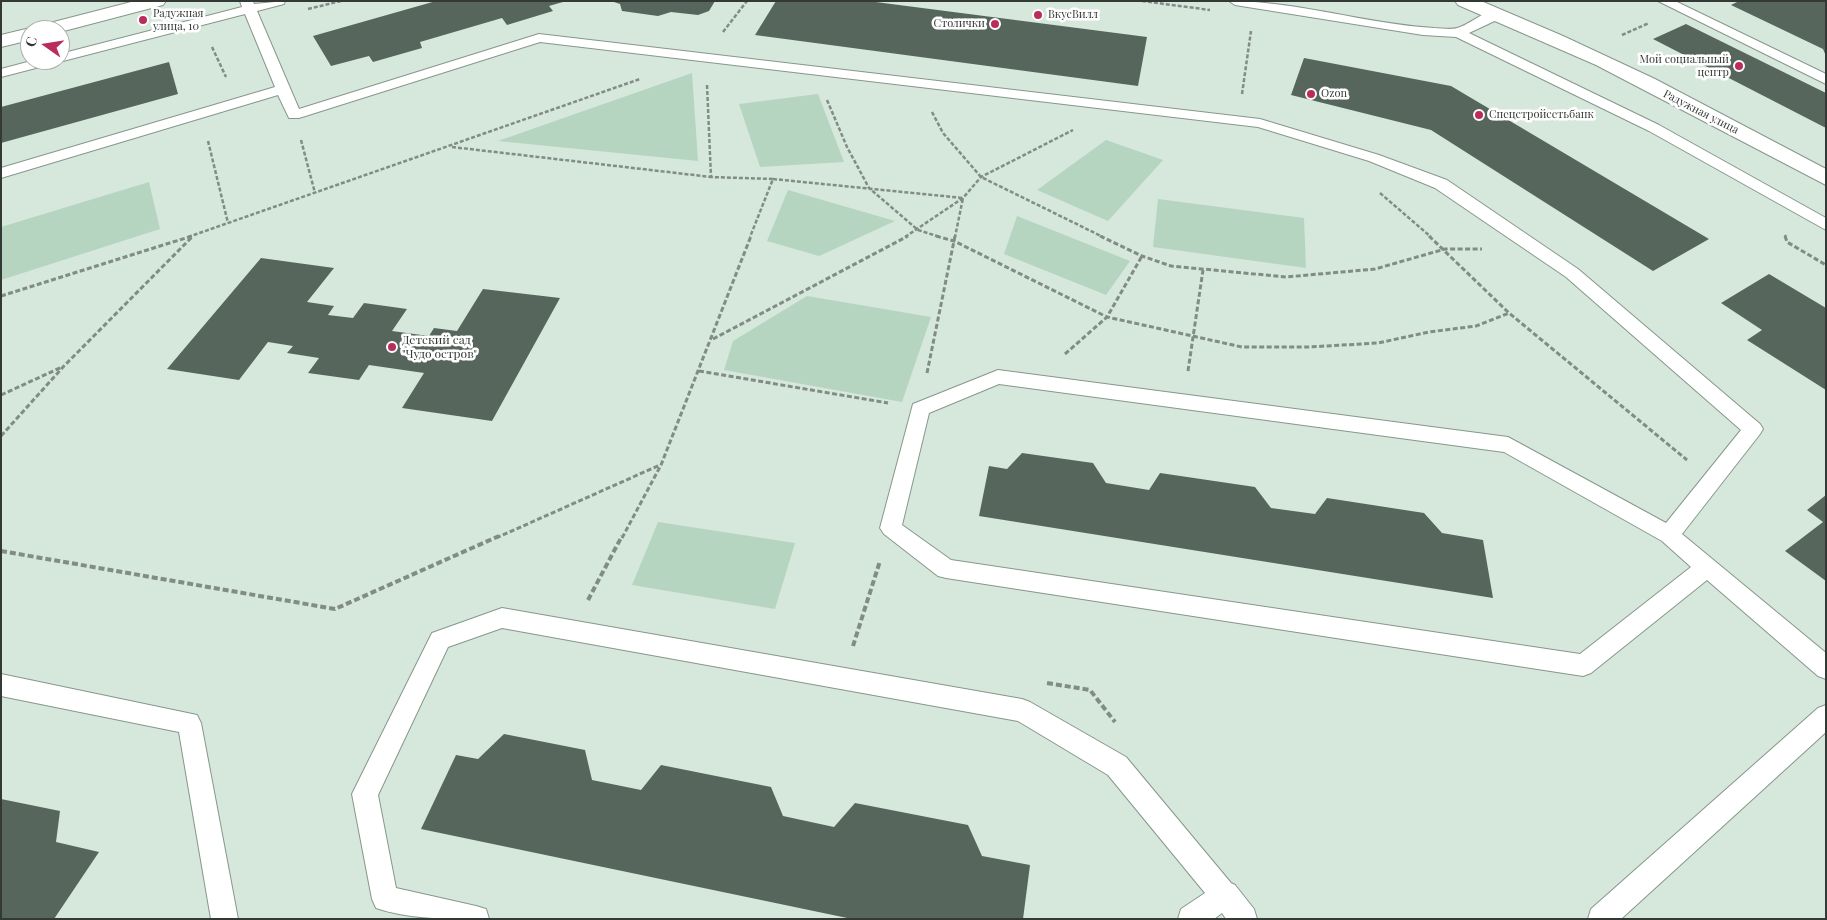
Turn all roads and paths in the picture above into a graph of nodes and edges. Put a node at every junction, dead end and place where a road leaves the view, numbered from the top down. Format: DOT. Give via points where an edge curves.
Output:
graph roads {
  1 [pos="157,1"];
  2 [pos="279,1"];
  3 [pos="747,1"];
  4 [pos="1234,1"];
  5 [pos="1464,1"];
  6 [pos="1516,1"];
  7 [pos="1664,1"];
  8 [pos="247,5"];
  9 [pos="1498,14"];
  10 [pos="70,24"];
  11 [pos="1252,25"];
  12 [pos="1459,32"];
  13 [pos="20,36"];
  14 [pos="1,41"];
  15 [pos="210,44"];
  16 [pos="70,55"];
  17 [pos="705,56"];
  18 [pos="20,68"];
  19 [pos="814,69"];
  20 [pos="1,73"];
  21 [pos="649,76"];
  22 [pos="1826,80"];
  23 [pos="916,82"];
  24 [pos="282,89"];
  25 [pos="239,102"];
  26 [pos="1120,106"];
  27 [pos="201,113"];
  28 [pos="294,115"];
  29 [pos="1238,120"];
  30 [pos="451,147"];
  31 [pos="1,173"];
  32 [pos="711,177"];
  33 [pos="981,177"];
  34 [pos="1826,178"];
  35 [pos="773,179"];
  36 [pos="869,188"];
  37 [pos="1377,191"];
  38 [pos="315,193"];
  39 [pos="963,198"];
  40 [pos="228,223"];
  41 [pos="1826,225"];
  42 [pos="918,230"];
  43 [pos="194,235"];
  44 [pos="954,241"];
  45 [pos="1490,249"];
  46 [pos="1445,250"];
  47 [pos="1142,256"];
  48 [pos="1203,270"];
  49 [pos="1,296"];
  50 [pos="1510,313"];
  51 [pos="1107,317"];
  52 [pos="1191,335"];
  53 [pos="712,340"];
  54 [pos="64,366"];
  55 [pos="699,372"];
  56 [pos="1034,382"];
  57 [pos="1,395"];
  58 [pos="1184,402"];
  59 [pos="920,409"];
  60 [pos="1,436"];
  61 [pos="661,465"];
  62 [pos="1712,481"];
  63 [pos="891,528"];
  64 [pos="1669,535"];
  65 [pos="1,551"];
  66 [pos="1708,567"];
  67 [pos="585,606"];
  68 [pos="852,650"];
  69 [pos="1826,668"];
  70 [pos="1043,682"];
  71 [pos="1,685"];
  72 [pos="1826,716"];
  73 [pos="1120,729"];
  74 [pos="1226,894"];
  75 [pos="225,919"];
  76 [pos="476,919"];
  77 [pos="1191,919"];
  78 [pos="1244,919"];
  79 [pos="1601,919"];
  1 -- 10 [label="street"];
  2 -- 8 [label="lane"];
  3 -- 17 [label="path"];
  4 -- 12 [label="lane" via="1423,31"];
  5 -- 9 [label="street, Радужная улица"];
  6 -- 9 [label="street"];
  7 -- 22 [label="lane"];
  8 -- 16 [label="lane"];
  8 -- 24 [label="lane"];
  9 -- 12 [label="lane"];
  9 -- 34 [label="street, Радужная улица" via="1624,72"];
  11 -- 29 [label="path"];
  12 -- 41 [label="lane" via="1654,128"];
  13 -- 14 [label="street"];
  15 -- 25 [label="path"];
  17 -- 19 [label="lane"];
  17 -- 28 [label="lane" via="539,38"];
  17 -- 32 [label="path"];
  18 -- 20 [label="lane"];
  19 -- 23 [label="lane"];
  19 -- 36 [label="path" via="847,147"];
  21 -- 30 [label="path"];
  23 -- 26 [label="lane"];
  23 -- 33 [label="path" via="943,133"];
  24 -- 25 [label="lane"];
  24 -- 28 [label="lane"];
  25 -- 27 [label="lane"];
  26 -- 29 [label="lane"];
  26 -- 33 [label="path"];
  27 -- 31 [label="lane"];
  27 -- 40 [label="path"];
  28 -- 38 [label="path"];
  29 -- 62 [label="lane" via="1260,123 1374,158 1441,184 1572,274 1753,429"];
  30 -- 32 [label="path"];
  30 -- 38 [label="path"];
  32 -- 35 [label="path"];
  33 -- 39 [label="path"];
  33 -- 47 [label="path"];
  35 -- 36 [label="path"];
  35 -- 53 [label="path"];
  36 -- 39 [label="path"];
  36 -- 42 [label="path"];
  37 -- 46 [label="path"];
  38 -- 40 [label="path"];
  39 -- 42 [label="path"];
  39 -- 44 [label="path"];
  40 -- 43 [label="path"];
  42 -- 44 [label="path"];
  42 -- 53 [label="path"];
  43 -- 49 [label="path"];
  43 -- 54 [label="path"];
  44 -- 51 [label="path"];
  44 -- 59 [label="path"];
  45 -- 46 [label="path"];
  46 -- 48 [label="path" via="1365,270 1286,276"];
  46 -- 50 [label="path"];
  47 -- 48 [label="path" via="1171,266"];
  47 -- 51 [label="path"];
  48 -- 52 [label="path"];
  50 -- 52 [label="path" via="1476,326 1378,343 1242,347"];
  50 -- 62 [label="path"];
  51 -- 52 [label="path"];
  51 -- 56 [label="path"];
  52 -- 58 [label="path"];
  53 -- 55 [label="path"];
  54 -- 57 [label="path"];
  54 -- 60 [label="path"];
  55 -- 59 [label="path"];
  55 -- 61 [label="path"];
  56 -- 58 [label="lane"];
  56 -- 59 [label="lane" via="998,377"];
  58 -- 64 [label="lane" via="1508,445"];
  59 -- 63 [label="lane"];
  61 -- 65 [label="path" via="335,609"];
  61 -- 67 [label="path"];
  62 -- 64 [label="lane"];
  63 -- 66 [label="lane" via="946,570 1583,665"];
  63 -- 68 [label="path"];
  64 -- 66 [label="lane"];
  66 -- 69 [label="lane"];
  70 -- 73 [label="path" via="1090,690"];
  71 -- 75 [label="lane" via="190,723"];
  72 -- 79 [label="lane"];
  74 -- 76 [label="lane" via="1118,766 1022,710 502,618 440,640 365,794 384,899"];
  74 -- 77 [label="lane"];
  74 -- 78 [label="lane"];
}
